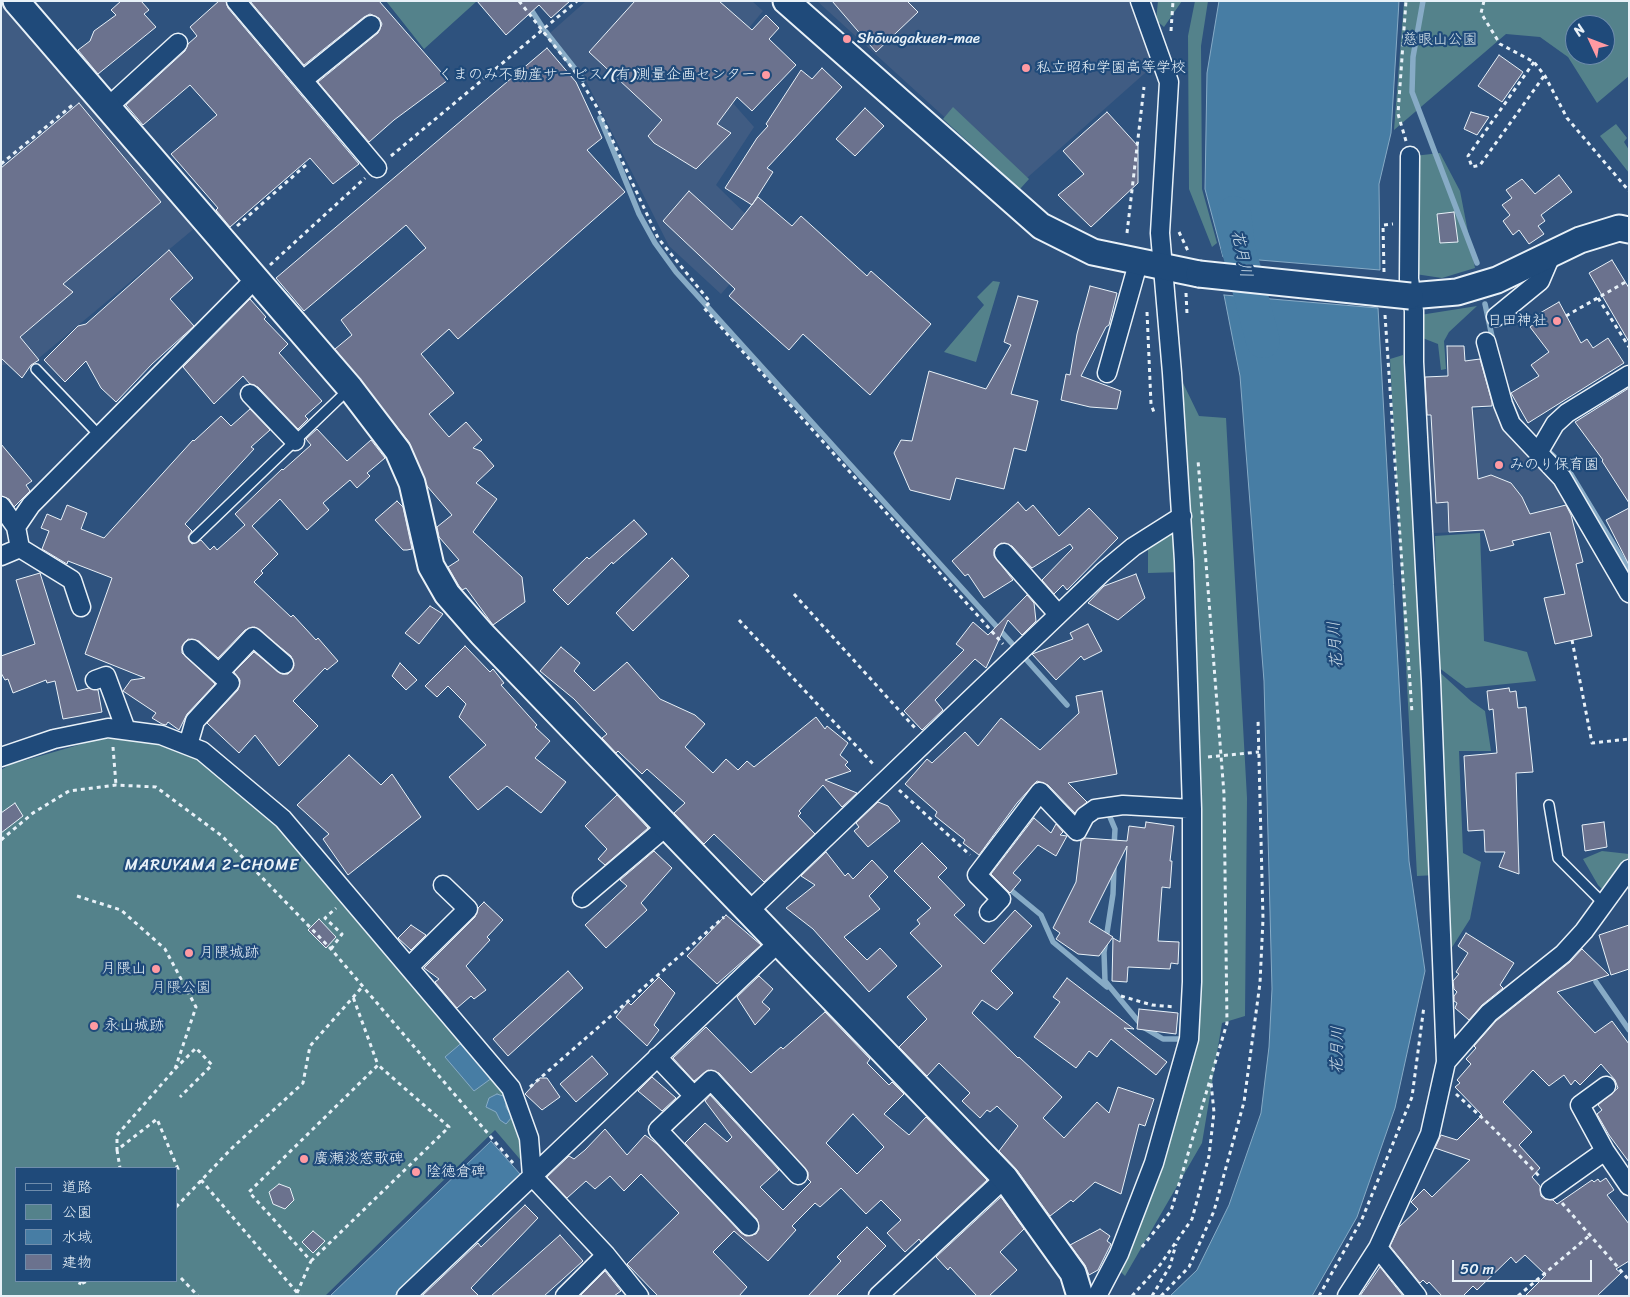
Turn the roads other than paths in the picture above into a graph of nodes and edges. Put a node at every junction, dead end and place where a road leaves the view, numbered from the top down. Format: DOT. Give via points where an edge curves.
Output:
graph roads {
  1 [pos="16,1"];
  2 [pos="236,1"];
  3 [pos="786,1"];
  4 [pos="1140,1"];
  5 [pos="371,25"];
  6 [pos="178,43"];
  7 [pos="303,80"];
  8 [pos="108,106"];
  9 [pos="1410,156"];
  10 [pos="377,168"];
  11 [pos="1629,230"];
  12 [pos="1552,253"];
  13 [pos="1139,260"];
  14 [pos="1163,265"];
  15 [pos="255,279"];
  16 [pos="1410,296"];
  17 [pos="1496,316"];
  18 [pos="1486,342"];
  19 [pos="36,369"];
  20 [pos="1107,373"];
  21 [pos="1629,375"];
  22 [pos="350,388"];
  23 [pos="250,394"];
  24 [pos="99,435"];
  25 [pos="295,441"];
  26 [pos="1538,453"];
  27 [pos="1,506"];
  28 [pos="1182,516"];
  29 [pos="16,527"];
  30 [pos="194,538"];
  31 [pos="20,548"];
  32 [pos="1004,553"];
  33 [pos="1,556"];
  34 [pos="1624,572"];
  35 [pos="1629,593"];
  36 [pos="81,606"];
  37 [pos="1058,614"];
  38 [pos="192,649"];
  39 [pos="284,664"];
  40 [pos="219,673"];
  41 [pos="95,680"];
  42 [pos="126,730"];
  43 [pos="188,745"];
  44 [pos="1,757"];
  45 [pos="1548,805"];
  46 [pos="1192,809"];
  47 [pos="667,826"];
  48 [pos="1629,869"];
  49 [pos="443,886"];
  50 [pos="582,898"];
  51 [pos="1604,904"];
  52 [pos="989,912"];
  53 [pos="738,913"];
  54 [pos="778,942"];
  55 [pos="409,967"];
  56 [pos="657,1057"];
  57 [pos="1446,1062"];
  58 [pos="1606,1086"];
  59 [pos="694,1096"];
  60 [pos="1605,1151"];
  61 [pos="532,1176"];
  62 [pos="798,1176"];
  63 [pos="1006,1178"];
  64 [pos="1629,1186"];
  65 [pos="1550,1190"];
  66 [pos="749,1226"];
  67 [pos="1378,1248"];
  68 [pos="606,1255"];
  69 [pos="406,1296"];
  70 [pos="565,1296"];
  71 [pos="639,1296"];
  72 [pos="878,1296"];
  73 [pos="1080,1296"];
  74 [pos="1097,1296"];
  75 [pos="1347,1296"];
  76 [pos="1417,1296"];
  1 -- 8 [label="street"];
  2 -- 7 [label="street"];
  3 -- 13 [label="street" via="1041,226 1093,252"];
  4 -- 14 [label="street" via="1169,82 1160,230"];
  5 -- 7 [label="street"];
  6 -- 8 [label="street"];
  7 -- 10 [label="street"];
  8 -- 15 [label="street"];
  9 -- 16 [label="street"];
  11 -- 12 [label="street" via="1619,228"];
  12 -- 16 [label="street" via="1498,280 1457,292"];
  12 -- 17 [label="street" via="1540,281"];
  13 -- 14 [label="street"];
  13 -- 20 [label="street"];
  14 -- 16 [label="street, bridge" via="1199,274"];
  14 -- 28 [label="street"];
  15 -- 22 [label="street"];
  15 -- 24 [label="street"];
  16 -- 57 [label="street" via="1414,311"];
  18 -- 26 [label="street" via="1511,424"];
  19 -- 24 [label="lane"];
  21 -- 26 [label="street" via="1567,413 1555,424"];
  22 -- 25 [label="lane"];
  22 -- 47 [label="street" via="398,451 412,483 431,566 447,594"];
  23 -- 25 [label="street"];
  24 -- 29 [label="street" via="31,505"];
  25 -- 30 [label="lane"];
  26 -- 34 [label="street" via="1562,478"];
  27 -- 29 [label="street"];
  28 -- 37 [label="street" via="1133,547"];
  28 -- 46 [label="street"];
  29 -- 31 [label="street"];
  31 -- 33 [label="street"];
  31 -- 36 [label="street" via="72,580"];
  32 -- 37 [label="street"];
  34 -- 35 [label="street"];
  37 -- 53 [label="street" via="887,780"];
  38 -- 40 [label="street"];
  39 -- 40 [label="street" via="254,637"];
  40 -- 43 [label="street" via="230,683 195,721"];
  41 -- 42 [label="street" via="106,676"];
  42 -- 43 [label="street" via="161,735"];
  42 -- 44 [label="street" via="108,728 54,739"];
  43 -- 55 [label="street" via="202,751 283,819"];
  45 -- 51 [label="lane" via="1558,858"];
  46 -- 52 [label="street" via="1123,806 1095,809 1085,816 1078,831 1040,792 977,875 1001,899"];
  46 -- 74 [label="street" via="1188,1039 1154,1163 1119,1254"];
  47 -- 50 [label="street"];
  47 -- 53 [label="street"];
  48 -- 51 [label="street"];
  49 -- 55 [label="street" via="468,909"];
  51 -- 57 [label="street" via="1563,954 1489,1013"];
  53 -- 54 [label="street"];
  54 -- 56 [label="street"];
  54 -- 63 [label="street"];
  55 -- 61 [label="street" via="511,1088 529,1138"];
  56 -- 59 [label="street"];
  56 -- 61 [label="street"];
  57 -- 67 [label="street" via="1430,1134"];
  58 -- 60 [label="street" via="1580,1105"];
  59 -- 62 [label="street" via="711,1080"];
  59 -- 66 [label="street" via="658,1130"];
  60 -- 64 [label="street"];
  60 -- 65 [label="street"];
  61 -- 68 [label="street"];
  61 -- 69 [label="street"];
  63 -- 72 [label="street"];
  63 -- 73 [label="street" via="1073,1273"];
  67 -- 75 [label="street"];
  67 -- 76 [label="street"];
  68 -- 70 [label="street"];
  68 -- 71 [label="street"];
}
